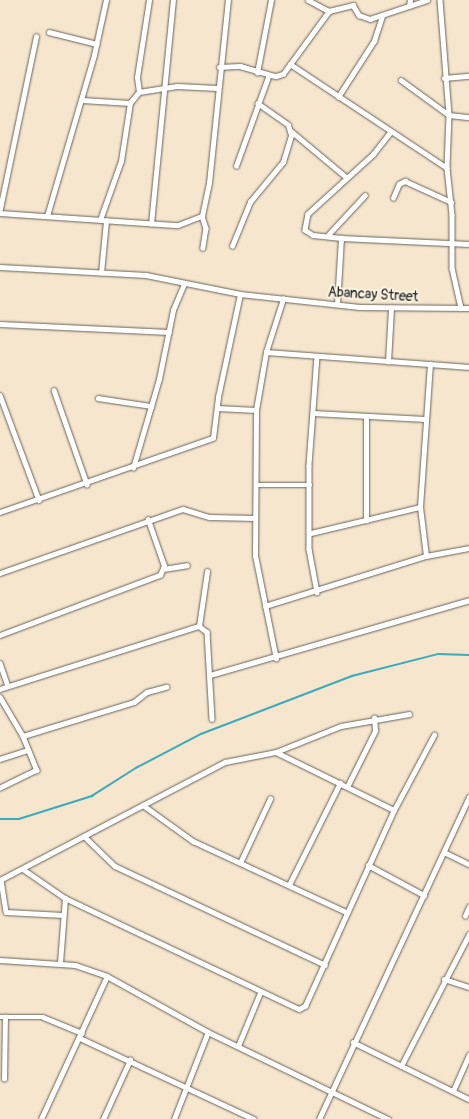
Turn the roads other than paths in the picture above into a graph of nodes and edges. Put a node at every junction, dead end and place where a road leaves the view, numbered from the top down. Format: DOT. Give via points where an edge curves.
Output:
graph roads {
  1 [pos="106,0"];
  2 [pos="149,0"];
  3 [pos="173,0"];
  4 [pos="228,0"];
  5 [pos="270,0"];
  6 [pos="308,0"];
  7 [pos="410,0"];
  8 [pos="427,0"];
  9 [pos="440,0"];
  10 [pos="353,2"];
  11 [pos="409,6"];
  12 [pos="329,11"];
  13 [pos="382,17"];
  14 [pos="49,32"];
  15 [pos="36,37"];
  16 [pos="97,44"];
  17 [pos="290,64"];
  18 [pos="219,67"];
  19 [pos="257,73"];
  20 [pos="469,76"];
  21 [pos="268,77"];
  22 [pos="444,78"];
  23 [pos="401,80"];
  24 [pos="217,88"];
  25 [pos="165,89"];
  26 [pos="139,92"];
  27 [pos="338,97"];
  28 [pos="82,100"];
  29 [pos="130,102"];
  30 [pos="258,104"];
  31 [pos="449,115"];
  32 [pos="469,117"];
  33 [pos="291,129"];
  34 [pos="391,132"];
  35 [pos="236,166"];
  36 [pos="447,168"];
  37 [pos="346,177"];
  38 [pos="364,195"];
  39 [pos="393,198"];
  40 [pos="451,202"];
  41 [pos="0,209"];
  42 [pos="0,213"];
  43 [pos="47,216"];
  44 [pos="202,216"];
  45 [pos="100,220"];
  46 [pos="106,221"];
  47 [pos="152,224"];
  48 [pos="328,236"];
  49 [pos="341,238"];
  50 [pos="469,244"];
  51 [pos="232,246"];
  52 [pos="453,246"];
  53 [pos="203,248"];
  54 [pos="0,267"];
  55 [pos="101,273"];
  56 [pos="184,284"];
  57 [pos="240,294"];
  58 [pos="284,299"];
  59 [pos="337,304"];
  60 [pos="391,308"];
  61 [pos="461,308"];
  62 [pos="469,308"];
  63 [pos="0,324"];
  64 [pos="169,332"];
  65 [pos="266,352"];
  66 [pos="317,356"];
  67 [pos="388,362"];
  68 [pos="430,364"];
  69 [pos="469,367"];
  70 [pos="54,390"];
  71 [pos="0,396"];
  72 [pos="98,398"];
  73 [pos="151,406"];
  74 [pos="217,408"];
  75 [pos="256,410"];
  76 [pos="313,413"];
  77 [pos="366,417"];
  78 [pos="425,419"];
  79 [pos="133,468"];
  80 [pos="87,484"];
  81 [pos="256,485"];
  82 [pos="310,485"];
  83 [pos="39,500"];
  84 [pos="420,507"];
  85 [pos="0,512"];
  86 [pos="255,518"];
  87 [pos="148,520"];
  88 [pos="366,521"];
  89 [pos="311,533"];
  90 [pos="469,548"];
  91 [pos="426,556"];
  92 [pos="187,565"];
  93 [pos="163,569"];
  94 [pos="207,572"];
  95 [pos="0,573"];
  96 [pos="317,592"];
  97 [pos="469,600"];
  98 [pos="265,606"];
  99 [pos="199,626"];
  100 [pos="0,635"];
  101 [pos="276,658"];
  102 [pos="0,663"];
  103 [pos="210,675"];
  104 [pos="8,686"];
  105 [pos="166,687"];
  106 [pos="0,689"];
  107 [pos="0,697"];
  108 [pos="409,714"];
  109 [pos="374,718"];
  110 [pos="212,719"];
  111 [pos="434,735"];
  112 [pos="23,736"];
  113 [pos="28,750"];
  114 [pos="276,752"];
  115 [pos="0,759"];
  116 [pos="340,783"];
  117 [pos="347,787"];
  118 [pos="0,788"];
  119 [pos="469,797"];
  120 [pos="270,798"];
  121 [pos="143,805"];
  122 [pos="394,810"];
  123 [pos="84,836"];
  124 [pos="444,852"];
  125 [pos="240,863"];
  126 [pos="469,864"];
  127 [pos="368,866"];
  128 [pos="24,869"];
  129 [pos="0,880"];
  130 [pos="289,885"];
  131 [pos="424,895"];
  132 [pos="65,898"];
  133 [pos="469,907"];
  134 [pos="346,912"];
  135 [pos="63,915"];
  136 [pos="465,916"];
  137 [pos="469,934"];
  138 [pos="0,960"];
  139 [pos="60,963"];
  140 [pos="324,965"];
  141 [pos="107,976"];
  142 [pos="444,979"];
  143 [pos="469,987"];
  144 [pos="260,993"];
  145 [pos="2,1017"];
  146 [pos="208,1032"];
  147 [pos="81,1035"];
  148 [pos="353,1042"];
  149 [pos="238,1046"];
  150 [pos="469,1055"];
  151 [pos="130,1060"];
  152 [pos="401,1066"];
  153 [pos="4,1079"];
  154 [pos="187,1089"];
  155 [pos="331,1090"];
  156 [pos="453,1091"];
  157 [pos="469,1099"];
  158 [pos="246,1117"];
  159 [pos="41,1119"];
  160 [pos="103,1119"];
  161 [pos="174,1119"];
  162 [pos="254,1119"];
  163 [pos="319,1119"];
  164 [pos="386,1119"];
  1 -- 16 [label="street"];
  2 -- 26 [label="street" via="137,77"];
  3 -- 25 [label="street" via="168,24"];
  4 -- 18 [label="street"];
  5 -- 19 [label="street"];
  6 -- 12 [label="street"];
  7 -- 11 [label="street"];
  8 -- 11 [label="street"];
  9 -- 22 [label="street"];
  10 -- 12 [label="street"];
  10 -- 13 [label="street" via="363,19"];
  11 -- 13 [label="street"];
  12 -- 17 [label="street"];
  13 -- 27 [label="street" via="374,40"];
  14 -- 16 [label="street"];
  15 -- 41 [label="street"];
  16 -- 28 [label="street"];
  17 -- 21 [label="street" via="282,74"];
  17 -- 27 [label="street"];
  18 -- 19 [label="street" via="240,66"];
  18 -- 24 [label="street"];
  19 -- 21 [label="street"];
  20 -- 22 [label="street"];
  21 -- 30 [label="street"];
  22 -- 31 [label="street"];
  23 -- 31 [label="street"];
  24 -- 25 [label="street" via="177,86"];
  24 -- 44 [label="street" via="209,183"];
  25 -- 26 [label="street"];
  25 -- 47 [label="street"];
  26 -- 29 [label="street"];
  27 -- 34 [label="street"];
  28 -- 29 [label="street"];
  28 -- 43 [label="street"];
  29 -- 45 [label="street" via="121,161"];
  30 -- 33 [label="street"];
  30 -- 35 [label="street"];
  31 -- 32 [label="street"];
  31 -- 36 [label="street"];
  33 -- 37 [label="street"];
  33 -- 51 [label="street" via="285,158 250,202"];
  34 -- 36 [label="street"];
  34 -- 37 [label="street" via="374,154"];
  36 -- 40 [label="street"];
  37 -- 48 [label="street" via="305,219 307,232"];
  38 -- 48 [label="street"];
  39 -- 40 [label="street" via="399,184 405,181"];
  40 -- 52 [label="street"];
  42 -- 43 [label="street"];
  43 -- 45 [label="street"];
  44 -- 47 [label="street" via="182,224"];
  44 -- 53 [label="street" via="206,228"];
  45 -- 46 [label="street"];
  46 -- 47 [label="street"];
  46 -- 55 [label="street"];
  48 -- 49 [label="street"];
  49 -- 52 [label="street"];
  49 -- 59 [label="street"];
  50 -- 52 [label="street"];
  52 -- 61 [label="street" via="452,268"];
  54 -- 55 [label="street, Abancay Street"];
  55 -- 56 [label="street, Abancay Street" via="146,275"];
  56 -- 57 [label="street, Abancay Street"];
  56 -- 64 [label="street" via="173,310"];
  57 -- 58 [label="street, Abancay Street"];
  57 -- 74 [label="street"];
  58 -- 59 [label="street, Abancay Street"];
  58 -- 65 [label="street"];
  59 -- 60 [label="street, Abancay Street"];
  60 -- 61 [label="street, Abancay Street"];
  60 -- 67 [label="street"];
  61 -- 62 [label="street, Abancay Street"];
  63 -- 64 [label="street"];
  64 -- 73 [label="street"];
  65 -- 66 [label="street"];
  65 -- 75 [label="street"];
  66 -- 67 [label="street"];
  66 -- 76 [label="street"];
  67 -- 68 [label="street"];
  68 -- 69 [label="street"];
  68 -- 78 [label="street"];
  70 -- 80 [label="street"];
  71 -- 83 [label="street"];
  72 -- 73 [label="street"];
  73 -- 79 [label="street"];
  74 -- 75 [label="street"];
  74 -- 79 [label="street" via="211,440"];
  75 -- 81 [label="street"];
  76 -- 77 [label="street"];
  76 -- 82 [label="street"];
  77 -- 78 [label="street"];
  77 -- 88 [label="street"];
  78 -- 84 [label="street"];
  79 -- 80 [label="street"];
  80 -- 83 [label="street"];
  81 -- 82 [label="street"];
  81 -- 86 [label="street"];
  82 -- 89 [label="street"];
  83 -- 85 [label="street"];
  84 -- 88 [label="street"];
  84 -- 91 [label="street"];
  86 -- 87 [label="street" via="210,517 188,509"];
  86 -- 98 [label="street" via="256,569"];
  87 -- 93 [label="street"];
  87 -- 95 [label="street"];
  88 -- 89 [label="street"];
  89 -- 96 [label="street" via="309,549"];
  90 -- 91 [label="street"];
  91 -- 96 [label="street"];
  92 -- 93 [label="street"];
  93 -- 100 [label="street" via="155,577"];
  94 -- 99 [label="street"];
  96 -- 98 [label="street"];
  97 -- 101 [label="street"];
  98 -- 101 [label="street"];
  99 -- 103 [label="street" via="207,632"];
  99 -- 104 [label="street"];
  101 -- 103 [label="street"];
  102 -- 104 [label="street"];
  103 -- 110 [label="street"];
  104 -- 106 [label="street"];
  105 -- 112 [label="street" via="147,692 134,702"];
  107 -- 112 [label="street"];
  108 -- 109 [label="street"];
  109 -- 114 [label="street" via="311,735"];
  109 -- 117 [label="street" via="375,730"];
  111 -- 122 [label="street"];
  112 -- 113 [label="street"];
  113 -- 115 [label="street"];
  113 -- 118 [label="street" via="37,770"];
  114 -- 116 [label="street"];
  114 -- 121 [label="street" via="225,762"];
  116 -- 117 [label="street"];
  116 -- 130 [label="street"];
  117 -- 122 [label="street"];
  119 -- 124 [label="street"];
  120 -- 125 [label="street"];
  121 -- 123 [label="street"];
  121 -- 125 [label="street" via="193,841"];
  122 -- 127 [label="street"];
  123 -- 128 [label="street"];
  123 -- 140 [label="street" via="115,866"];
  124 -- 126 [label="street"];
  124 -- 131 [label="street"];
  125 -- 130 [label="street"];
  127 -- 131 [label="street"];
  127 -- 134 [label="street"];
  128 -- 129 [label="street"];
  128 -- 132 [label="street"];
  129 -- 135 [label="street" via="6,912"];
  130 -- 134 [label="street"];
  131 -- 148 [label="street"];
  132 -- 135 [label="street"];
  132 -- 144 [label="street"];
  133 -- 136 [label="street"];
  134 -- 140 [label="street"];
  135 -- 139 [label="street"];
  137 -- 142 [label="street"];
  138 -- 139 [label="street"];
  139 -- 141 [label="street"];
  140 -- 144 [label="street" via="305,1006 299,1010"];
  141 -- 146 [label="street"];
  141 -- 147 [label="street"];
  142 -- 143 [label="street"];
  142 -- 152 [label="street"];
  144 -- 149 [label="street"];
  145 -- 147 [label="street" via="43,1017"];
  145 -- 153 [label="street"];
  146 -- 149 [label="street"];
  146 -- 154 [label="street"];
  147 -- 151 [label="street"];
  147 -- 159 [label="street"];
  148 -- 152 [label="street"];
  148 -- 155 [label="street"];
  149 -- 155 [label="street"];
  150 -- 156 [label="street"];
  151 -- 154 [label="street"];
  151 -- 160 [label="street"];
  152 -- 156 [label="street"];
  154 -- 158 [label="street"];
  154 -- 161 [label="street"];
  155 -- 163 [label="street"];
  155 -- 164 [label="street"];
  156 -- 157 [label="street"];
  158 -- 162 [label="street"];
}
